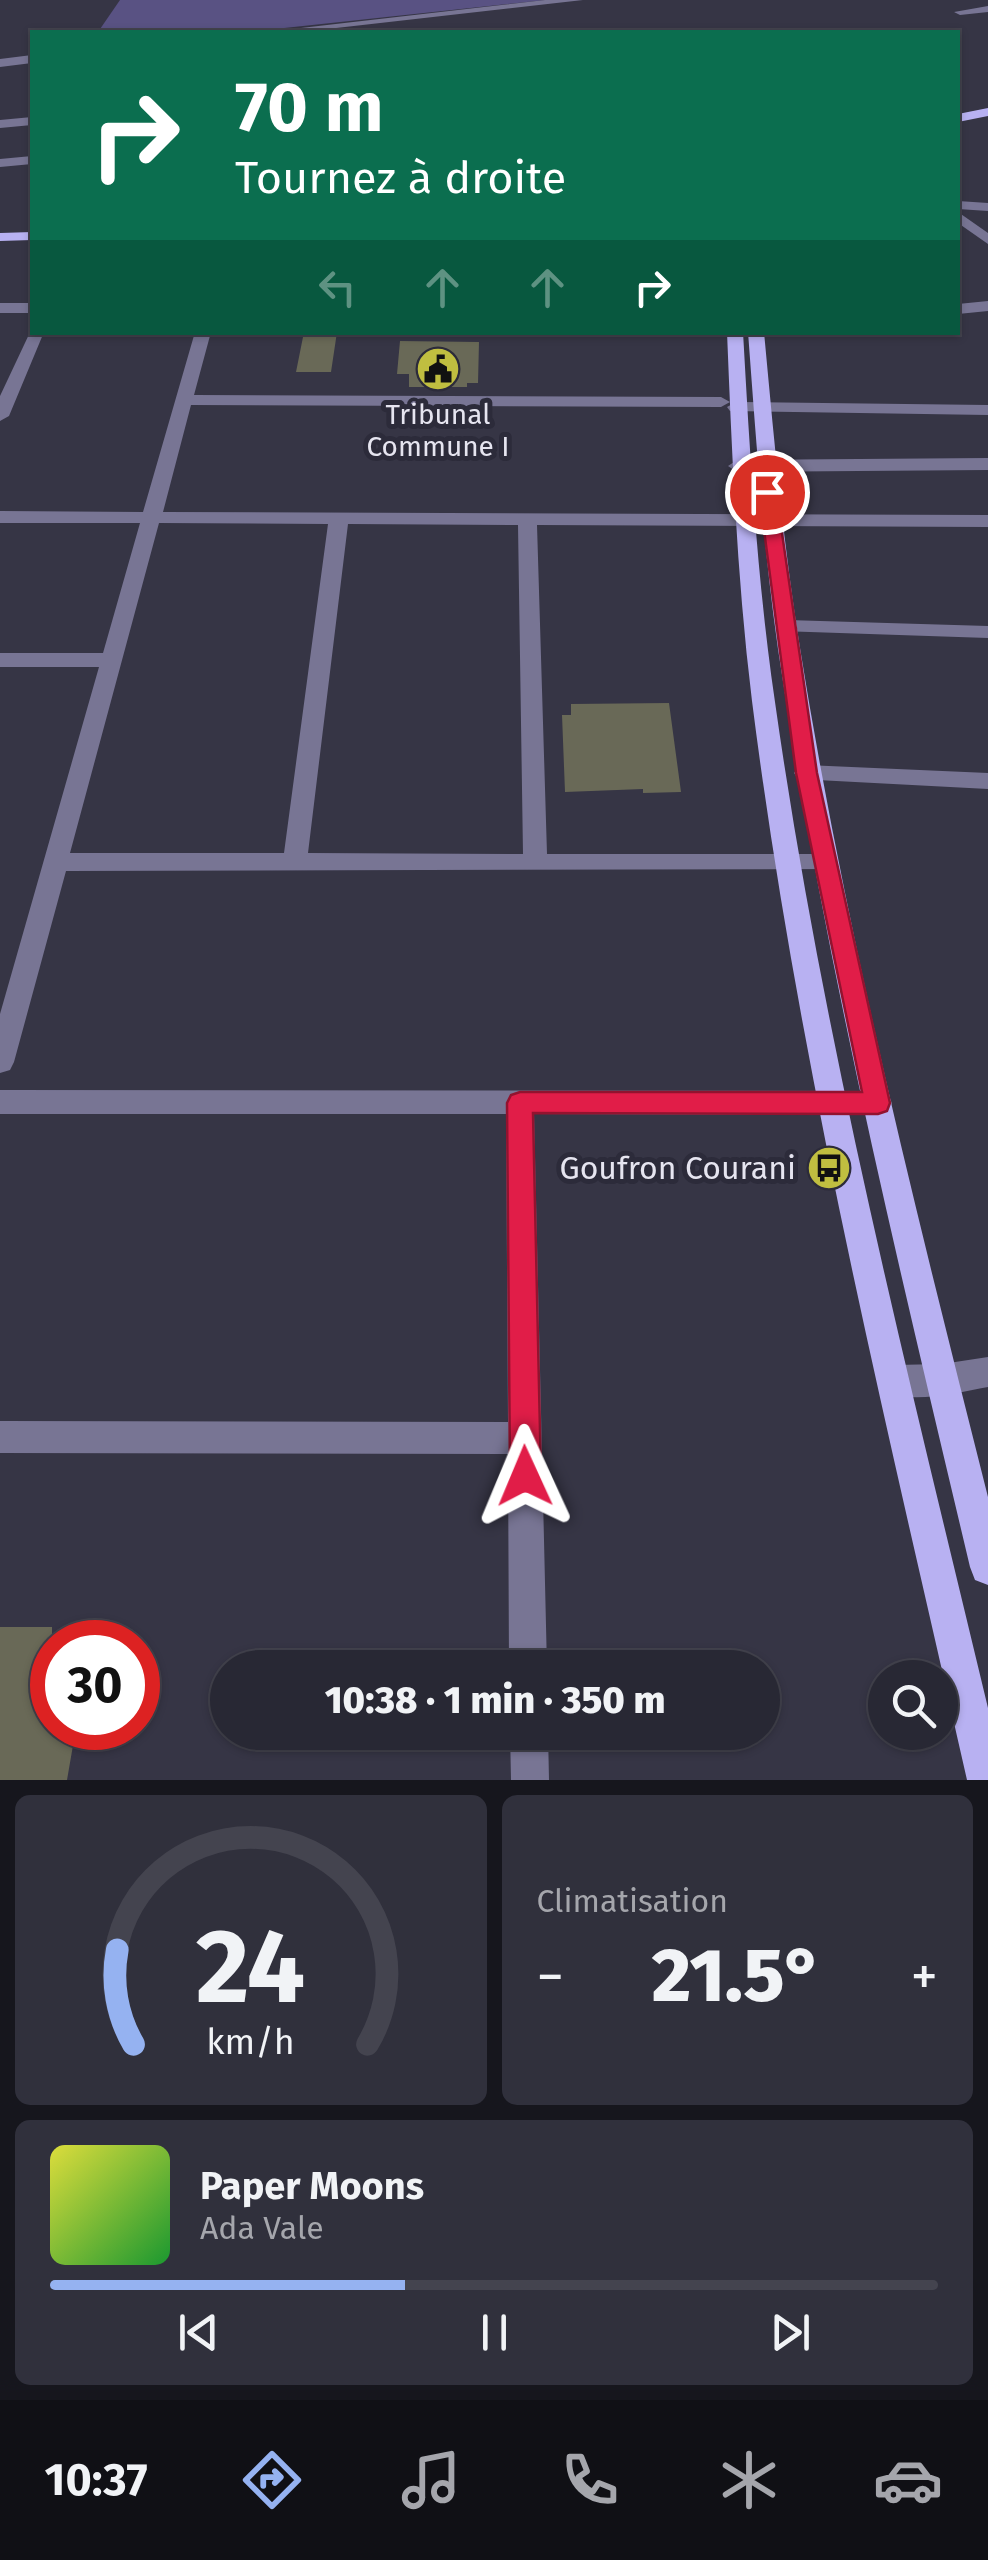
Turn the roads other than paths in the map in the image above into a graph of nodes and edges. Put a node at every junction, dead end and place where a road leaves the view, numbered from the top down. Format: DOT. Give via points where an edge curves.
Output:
graph roads {
  1 [pos="577,0"];
  2 [pos="988,9"];
  3 [pos="960,12"];
  4 [pos="291,30"];
  5 [pos="30,59"];
  6 [pos="0,63"];
  7 [pos="988,103"];
  8 [pos="960,108"];
  9 [pos="988,112"];
  10 [pos="960,118"];
  11 [pos="30,121"];
  12 [pos="0,124"];
  13 [pos="30,160"];
  14 [pos="0,164"];
  15 [pos="960,205"];
  16 [pos="988,206"];
  17 [pos="960,218"];
  18 [pos="30,226"];
  19 [pos="0,228"];
  20 [pos="30,236"];
  21 [pos="0,238"];
  22 [pos="988,240"];
  23 [pos="988,306"];
  24 [pos="0,308"];
  25 [pos="30,308"];
  26 [pos="960,309"];
  27 [pos="35,335"];
  28 [pos="201,335"];
  29 [pos="734,335"];
  30 [pos="755,335"];
  31 [pos="184,400"];
  32 [pos="739,406"];
  33 [pos="988,410"];
  34 [pos="0,416"];
  35 [pos="988,464"];
  36 [pos="751,466"];
  37 [pos="0,517"];
  38 [pos="152,517"];
  39 [pos="338,517"];
  40 [pos="527,517"];
  41 [pos="757,518"];
  42 [pos="988,521"];
  43 [pos="786,626"];
  44 [pos="988,632"];
  45 [pos="0,660"];
  46 [pos="112,660"];
  47 [pos="806,773"];
  48 [pos="988,781"];
  49 [pos="56,862"];
  50 [pos="295,862"];
  51 [pos="535,863"];
  52 [pos="787,863"];
  53 [pos="825,863"];
  54 [pos="0,1062"];
  55 [pos="0,1102"];
  56 [pos="520,1103"];
  57 [pos="831,1103"];
  58 [pos="878,1103"];
  59 [pos="988,1372"];
  60 [pos="942,1380"];
  61 [pos="895,1381"];
  62 [pos="0,1437"];
  63 [pos="525,1438"];
  64 [pos="988,1567"];
  65 [pos="528,1650"];
  66 [pos="529,1750"];
  67 [pos="530,1780"];
  68 [pos="986,1780"];
  1 -- 4 [label="street"];
  2 -- 3 [label="street"];
  5 -- 6 [label="street"];
  7 -- 8 [label="main road"];
  9 -- 10 [label="main road"];
  11 -- 12 [label="street"];
  13 -- 14 [label="street"];
  15 -- 16 [label="street"];
  17 -- 22 [label="street"];
  18 -- 19 [label="main road"];
  20 -- 21 [label="main road"];
  23 -- 26 [label="street"];
  24 -- 25 [label="street"];
  27 -- 34 [label="street"];
  28 -- 31 [label="street"];
  29 -- 32 [label="main road"];
  30 -- 32 [label="main road"];
  31 -- 32 [label="street"];
  31 -- 38 [label="street"];
  32 -- 33 [label="street"];
  32 -- 36 [label="main road"];
  35 -- 36 [label="street"];
  36 -- 41 [label="main road"];
  37 -- 38 [label="street"];
  38 -- 39 [label="street"];
  38 -- 46 [label="street"];
  39 -- 40 [label="street"];
  39 -- 50 [label="street"];
  40 -- 41 [label="street"];
  40 -- 51 [label="street"];
  41 -- 42 [label="street"];
  41 -- 43 [label="main road"];
  41 -- 52 [label="main road"];
  43 -- 44 [label="street"];
  43 -- 47 [label="main road"];
  45 -- 46 [label="street"];
  46 -- 49 [label="street"];
  47 -- 48 [label="street"];
  47 -- 53 [label="main road"];
  49 -- 50 [label="street"];
  49 -- 54 [label="street"];
  50 -- 51 [label="street"];
  51 -- 52 [label="street"];
  52 -- 53 [label="street"];
  52 -- 57 [label="main road"];
  53 -- 58 [label="main road"];
  55 -- 56 [label="street"];
  56 -- 57 [label="street"];
  56 -- 63 [label="street"];
  57 -- 58 [label="street"];
  57 -- 61 [label="main road"];
  58 -- 60 [label="main road"];
  59 -- 60 [label="street"];
  60 -- 61 [label="street"];
  60 -- 64 [label="main road"];
  61 -- 68 [label="main road"];
  62 -- 63 [label="street"];
  63 -- 65 [label="street"];
  66 -- 67 [label="street"];
}
